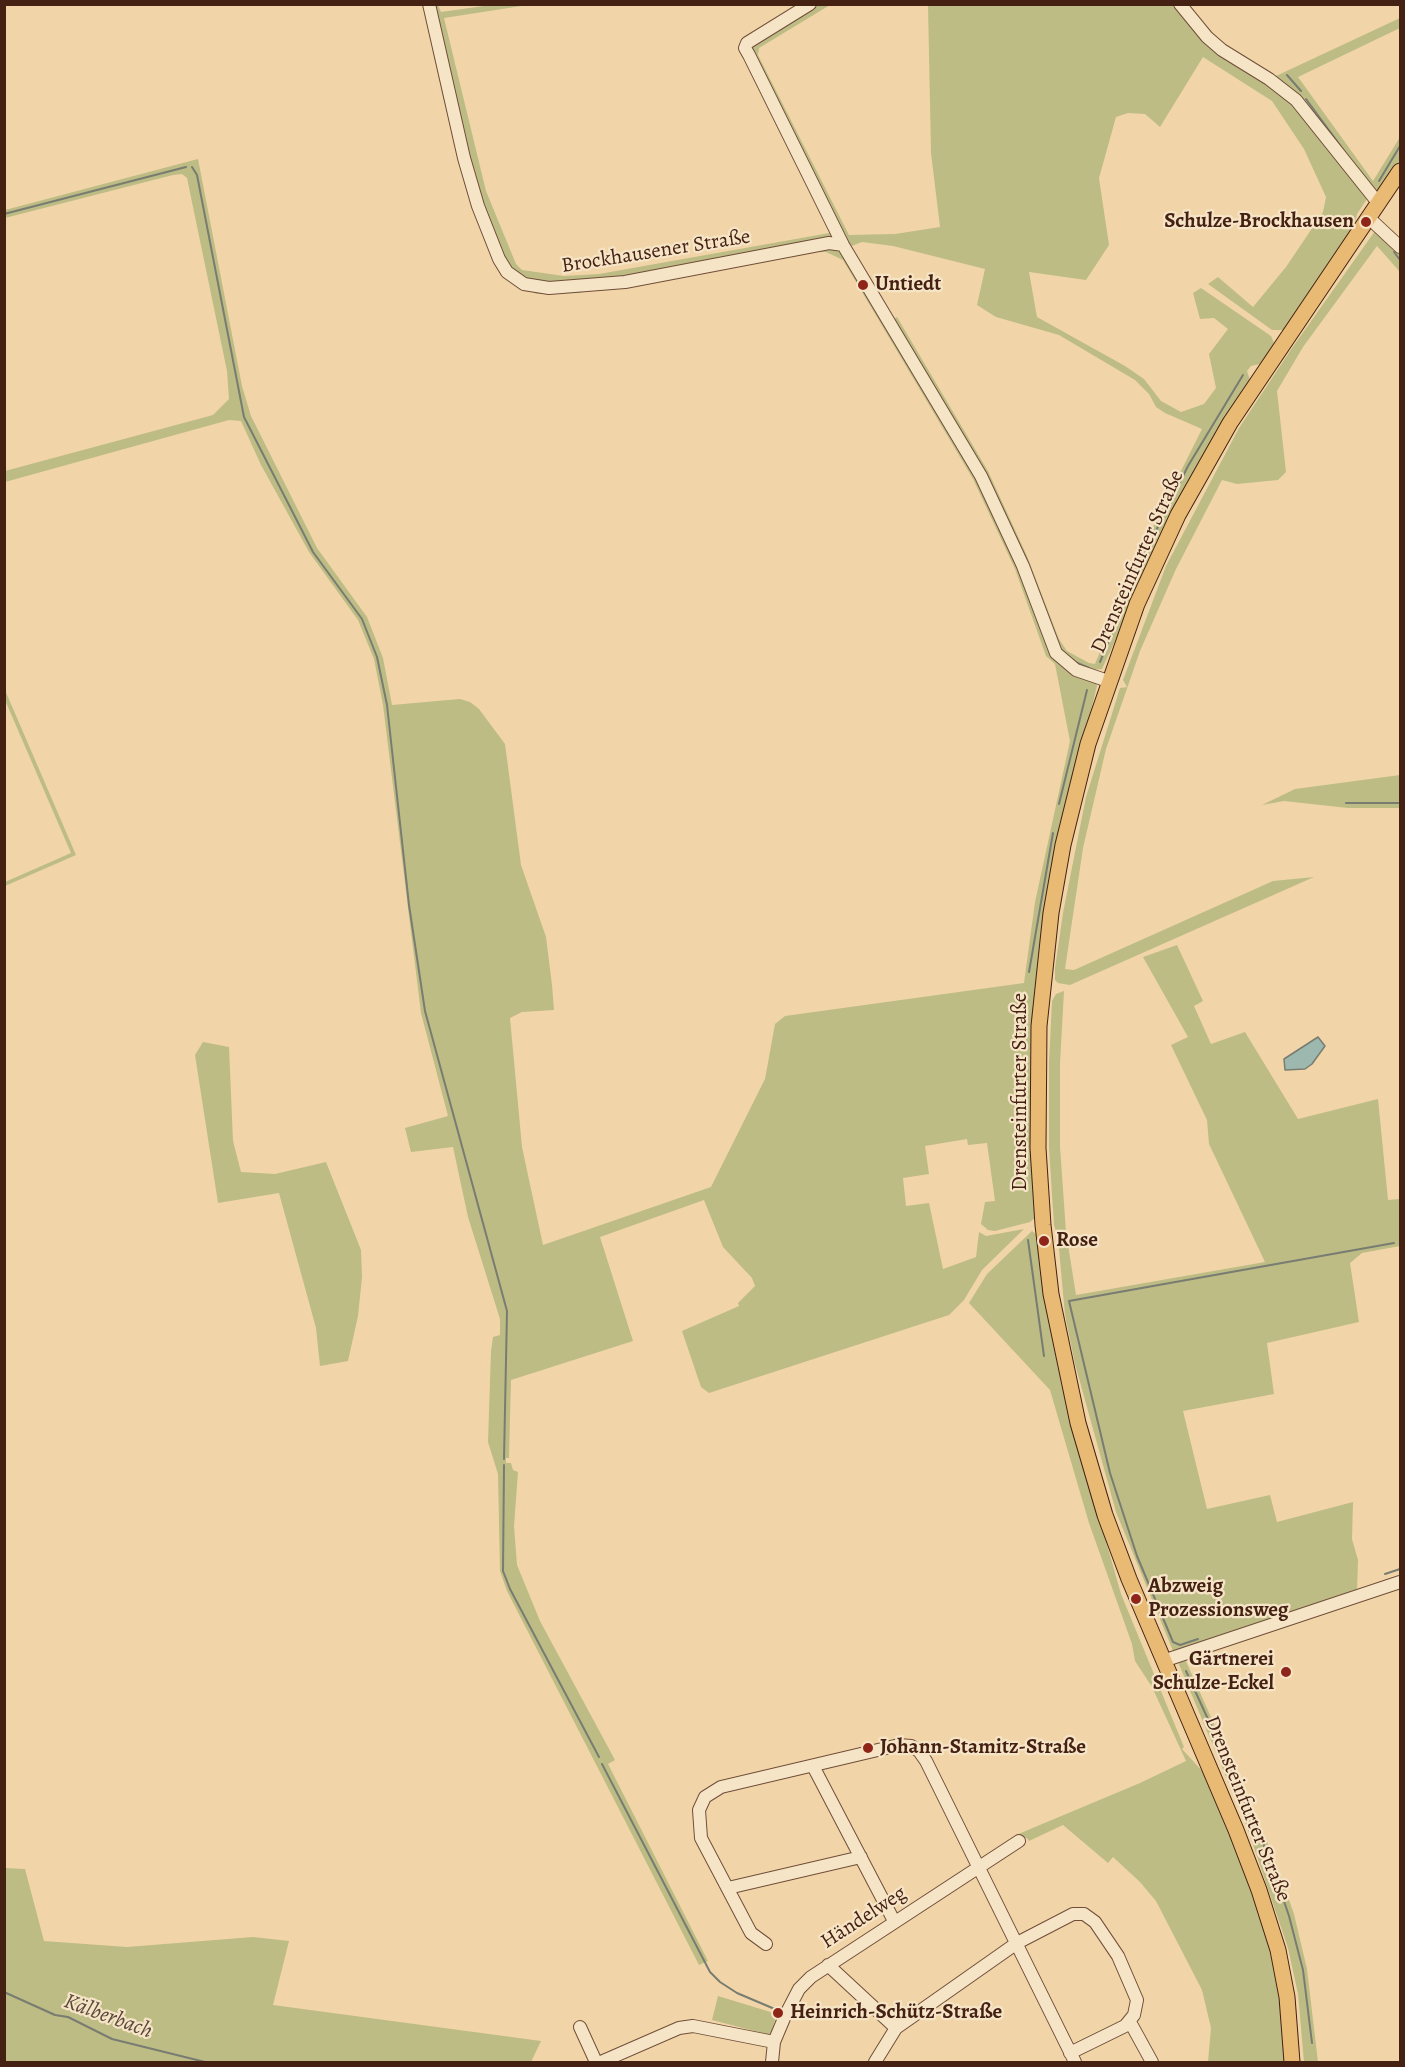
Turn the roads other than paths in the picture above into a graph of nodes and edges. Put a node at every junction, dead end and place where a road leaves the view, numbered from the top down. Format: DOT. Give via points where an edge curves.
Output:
graph roads {
  1 [pos="429,4"];
  2 [pos="810,4"];
  3 [pos="1180,4"];
  4 [pos="1401,171"];
  5 [pos="1379,204"];
  6 [pos="1369,218"];
  7 [pos="843,245"];
  8 [pos="1401,247"];
  9 [pos="1108,681"];
  10 [pos="1401,1582"];
  11 [pos="1163,1661"];
  12 [pos="813,1766"];
  13 [pos="1019,1841"];
  14 [pos="861,1857"];
  15 [pos="979,1867"];
  16 [pos="728,1888"];
  17 [pos="894,1922"];
  18 [pos="1017,1943"];
  19 [pos="766,1944"];
  20 [pos="828,1965"];
  21 [pos="1130,2022"];
  22 [pos="580,2027"];
  23 [pos="896,2028"];
  24 [pos="774,2042"];
  25 [pos="1073,2058"];
  26 [pos="596,2062"];
  27 [pos="601,2062"];
  28 [pos="772,2062"];
  29 [pos="875,2062"];
  30 [pos="1152,2062"];
  31 [pos="1292,2062"];
  1 -- 7 [label="street, Brockhausener Straße" via="478,206 499,259 507,272 524,284 549,288 625,282 829,243"];
  2 -- 7 [label="street" via="745,48"];
  3 -- 5 [label="street" via="1222,50 1296,100"];
  4 -- 5 [label="main road, Drensteinfurter Straße"];
  5 -- 6 [label="main road, Drensteinfurter Straße"];
  6 -- 8 [label="street"];
  6 -- 9 [label="main road, Drensteinfurter Straße" via="1259,376 1202,471 1142,594"];
  7 -- 9 [label="street" via="981,476 1023,566 1056,653 1076,670"];
  9 -- 11 [label="main road, Drensteinfurter Straße" via="1075,795 1051,913 1040,1026 1042,1225 1051,1294 1075,1411 1118,1550"];
  10 -- 11 [label="street"];
  11 -- 31 [label="main road, Drensteinfurter Straße" via="1236,1830 1278,1950 1287,1997"];
  12 -- 14 [label="street"];
  12 -- 15 [label="street" via="899,1745 919,1750"];
  12 -- 16 [label="street" via="721,1787 705,1797 699,1810 701,1838"];
  13 -- 15 [label="street, Händelweg"];
  14 -- 16 [label="street"];
  14 -- 17 [label="street"];
  15 -- 17 [label="street, Händelweg"];
  15 -- 18 [label="street"];
  16 -- 19 [label="street" via="751,1933"];
  17 -- 20 [label="street, Händelweg"];
  18 -- 21 [label="street" via="1073,1914 1084,1914 1095,1922 1118,1956 1137,2000"];
  18 -- 23 [label="street"];
  18 -- 25 [label="street"];
  20 -- 23 [label="street"];
  20 -- 24 [label="street, Händelweg" via="799,1989"];
  21 -- 25 [label="street"];
  21 -- 30 [label="street"];
  22 -- 26 [label="street"];
  23 -- 29 [label="street"];
  24 -- 27 [label="street" via="693,2026 679,2028"];
  24 -- 28 [label="street, Händelweg"];
}
